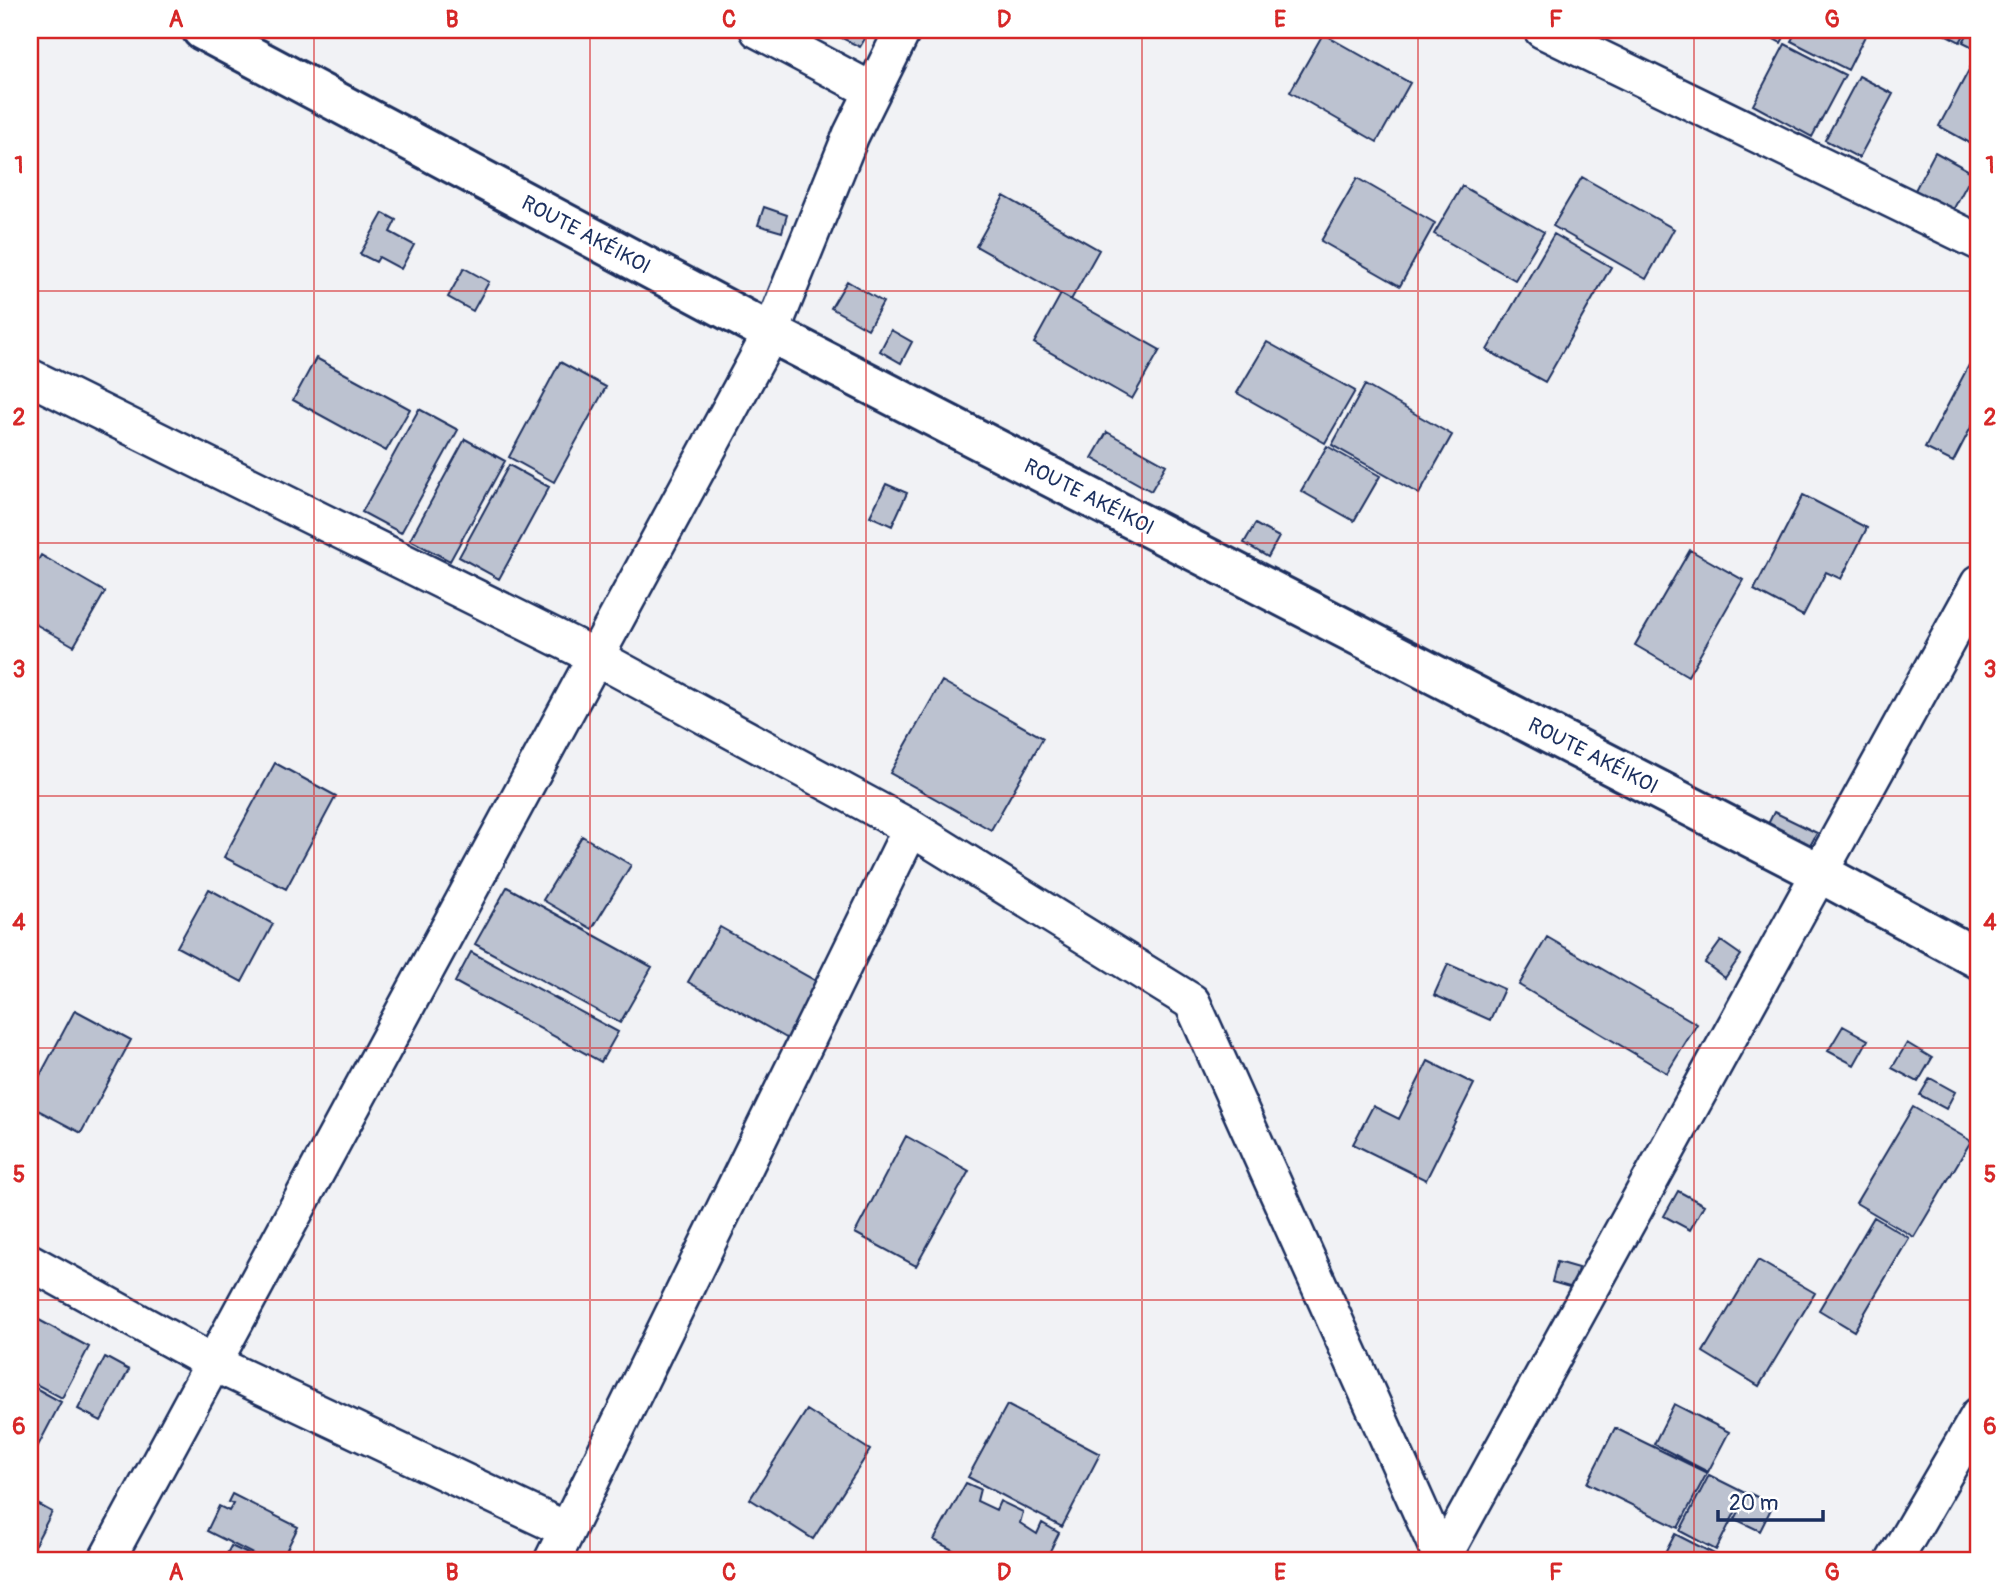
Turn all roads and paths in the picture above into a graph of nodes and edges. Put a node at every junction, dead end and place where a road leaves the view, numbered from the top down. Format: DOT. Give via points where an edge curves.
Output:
graph roads {
  1 [pos="202,30"];
  2 [pos="758,30"];
  3 [pos="904,30"];
  4 [pos="1542,30"];
  5 [pos="871,90"];
  6 [pos="1979,242"];
  7 [pos="771,333"];
  8 [pos="30,377"];
  9 [pos="1979,583"];
  10 [pos="596,657"];
  11 [pos="911,828"];
  12 [pos="1818,872"];
  13 [pos="1979,959"];
  14 [pos="30,1262"];
  15 [pos="213,1363"];
  16 [pos="1979,1415"];
  17 [pos="567,1530"];
  18 [pos="1444,1560"];
  19 [pos="106,1561"];
  20 [pos="552,1561"];
  21 [pos="1894,1561"];
  1 -- 7 [label="street, ROUTE AKÉIKOI"];
  2 -- 5 [label="street"];
  3 -- 5 [label="street"];
  4 -- 6 [label="street"];
  5 -- 7 [label="street"];
  7 -- 10 [label="street"];
  7 -- 12 [label="street, ROUTE AKÉIKOI"];
  8 -- 10 [label="street"];
  9 -- 12 [label="street"];
  10 -- 11 [label="street"];
  10 -- 15 [label="street"];
  11 -- 17 [label="street"];
  11 -- 18 [label="street" via="1192,1002"];
  12 -- 13 [label="street, ROUTE AKÉIKOI"];
  12 -- 18 [label="street"];
  14 -- 15 [label="street"];
  15 -- 17 [label="street"];
  15 -- 19 [label="street"];
  16 -- 21 [label="street"];
  17 -- 20 [label="street"];
}
